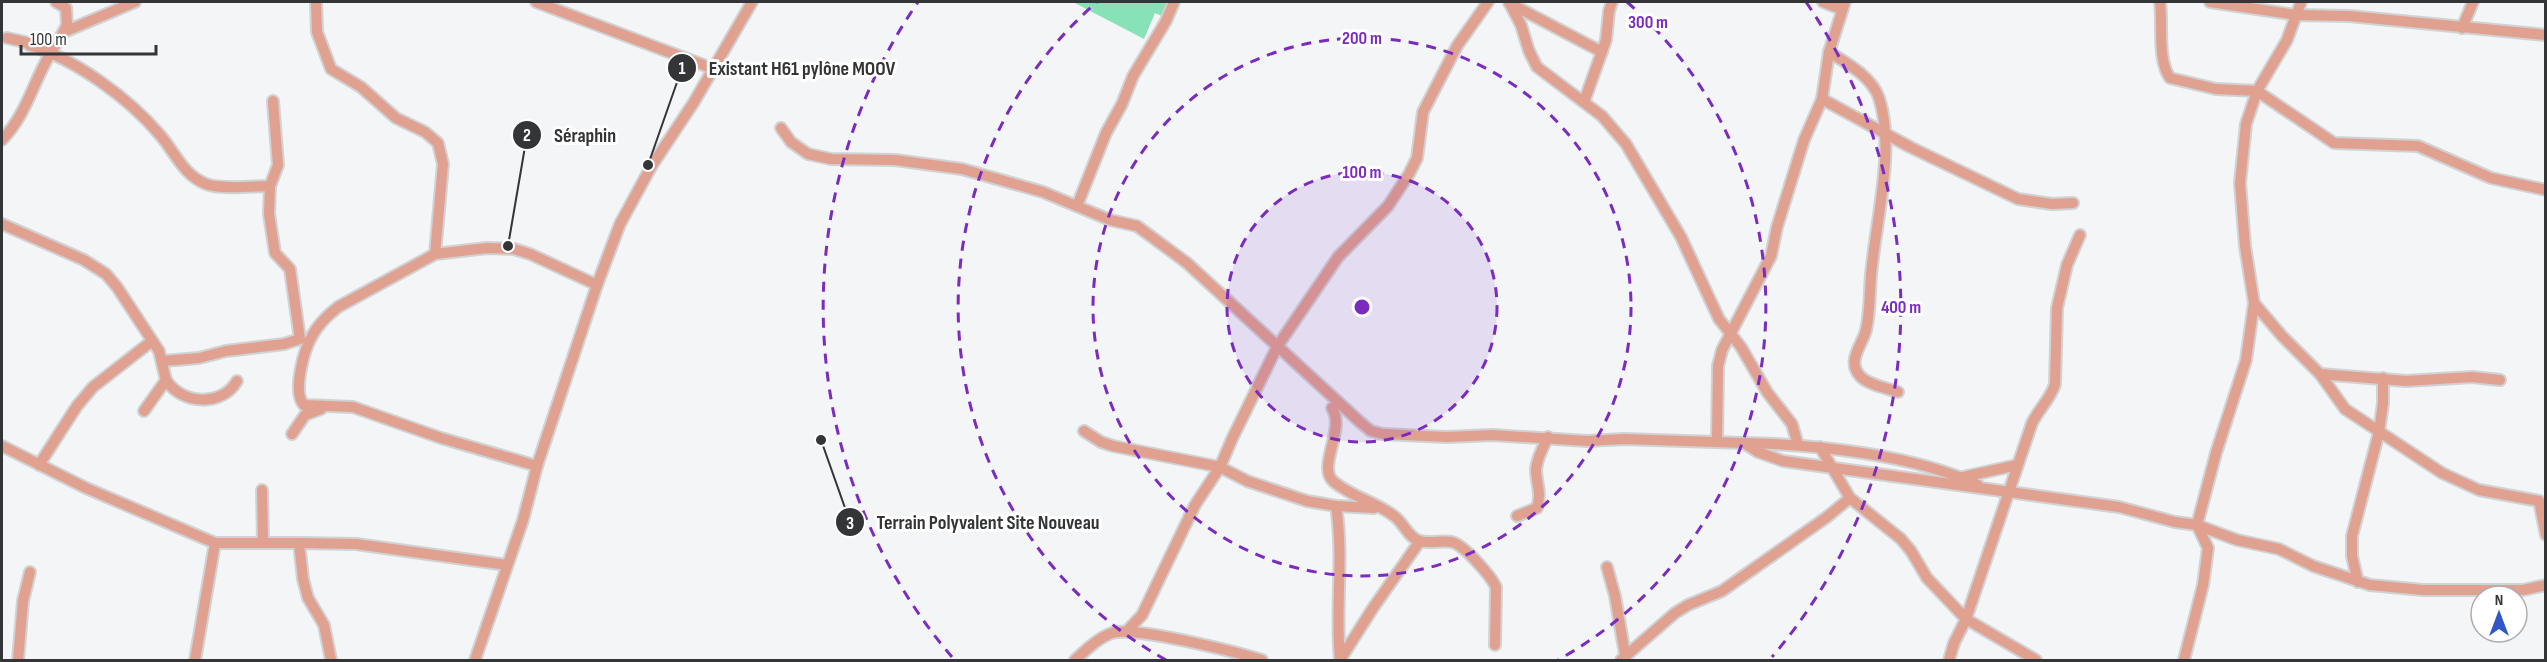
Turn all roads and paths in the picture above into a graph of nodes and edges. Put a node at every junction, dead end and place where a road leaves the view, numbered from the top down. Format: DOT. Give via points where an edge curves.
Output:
graph roads {
  1 [pos="57,2"];
  2 [pos="135,2"];
  3 [pos="316,2"];
  4 [pos="536,2"];
  5 [pos="752,2"];
  6 [pos="1174,2"];
  7 [pos="1488,2"];
  8 [pos="1509,2"];
  9 [pos="1612,2"];
  10 [pos="1823,2"];
  11 [pos="2160,2"];
  12 [pos="2211,2"];
  13 [pos="2301,2"];
  14 [pos="2473,2"];
  15 [pos="1843,5"];
  16 [pos="2296,15"];
  17 [pos="2462,28"];
  18 [pos="2546,35"];
  19 [pos="62,36"];
  20 [pos="7,38"];
  21 [pos="29,45"];
  22 [pos="51,52"];
  23 [pos="1602,52"];
  24 [pos="1829,52"];
  25 [pos="714,69"];
  26 [pos="2257,91"];
  27 [pos="1822,99"];
  28 [pos="273,101"];
  29 [pos="1584,102"];
  30 [pos="781,128"];
  31 [pos="1884,133"];
  32 [pos="2,140"];
  33 [pos="270,186"];
  34 [pos="2546,190"];
  35 [pos="2073,203"];
  36 [pos="1077,206"];
  37 [pos="2,224"];
  38 [pos="2080,235"];
  39 [pos="435,254"];
  40 [pos="597,285"];
  41 [pos="2254,303"];
  42 [pos="1730,333"];
  43 [pos="305,338"];
  44 [pos="152,341"];
  45 [pos="1277,347"];
  46 [pos="163,361"];
  47 [pos="2320,374"];
  48 [pos="2383,378"];
  49 [pos="166,380"];
  50 [pos="2500,380"];
  51 [pos="237,381"];
  52 [pos="1898,392"];
  53 [pos="1332,408"];
  54 [pos="144,411"];
  55 [pos="306,411"];
  56 [pos="1084,431"];
  57 [pos="2379,432"];
  58 [pos="292,435"];
  59 [pos="1548,437"];
  60 [pos="1717,441"];
  61 [pos="1744,443"];
  62 [pos="1798,445"];
  63 [pos="2,446"];
  64 [pos="1820,447"];
  65 [pos="39,465"];
  66 [pos="2017,465"];
  67 [pos="537,466"];
  68 [pos="1220,467"];
  69 [pos="1833,468"];
  70 [pos="1963,478"];
  71 [pos="1985,488"];
  72 [pos="262,490"];
  73 [pos="2008,490"];
  74 [pos="1850,498"];
  75 [pos="1336,506"];
  76 [pos="1381,509"];
  77 [pos="1517,516"];
  78 [pos="2197,525"];
  79 [pos="2546,535"];
  80 [pos="263,541"];
  81 [pos="1420,541"];
  82 [pos="214,543"];
  83 [pos="299,543"];
  84 [pos="507,566"];
  85 [pos="1607,567"];
  86 [pos="30,572"];
  87 [pos="2358,582"];
  88 [pos="2546,585"];
  89 [pos="1966,619"];
  90 [pos="1127,632"];
  91 [pos="1495,645"];
  92 [pos="18,660"];
  93 [pos="195,660"];
  94 [pos="331,660"];
  95 [pos="475,660"];
  96 [pos="1075,660"];
  97 [pos="1262,660"];
  98 [pos="1340,660"];
  99 [pos="1624,660"];
  100 [pos="1949,660"];
  101 [pos="2036,660"];
  102 [pos="2184,660"];
  1 -- 19 [label="street" via="68,12"];
  2 -- 19 [label="street"];
  3 -- 39 [label="street" via="317,32 331,69 368,92 396,118 438,143 443,164"];
  4 -- 25 [label="street"];
  5 -- 25 [label="street"];
  6 -- 36 [label="street" via="1133,76"];
  7 -- 45 [label="street" via="1457,45 1423,112 1417,158 1409,174 1388,206 1342,252"];
  8 -- 23 [label="street"];
  8 -- 29 [label="street" via="1537,67"];
  9 -- 23 [label="street"];
  10 -- 15 [label="street"];
  11 -- 26 [label="street" via="2162,57 2170,78 2216,89"];
  12 -- 16 [label="street"];
  13 -- 16 [label="street"];
  14 -- 17 [label="street"];
  15 -- 24 [label="street"];
  16 -- 17 [label="street" via="2349,16"];
  16 -- 26 [label="street" via="2287,40"];
  17 -- 18 [label="street"];
  19 -- 21 [label="street"];
  19 -- 22 [label="street"];
  20 -- 21 [label="street"];
  21 -- 22 [label="street"];
  22 -- 32 [label="street" via="22,115"];
  22 -- 33 [label="street" via="137,111 193,177 209,185"];
  23 -- 29 [label="street"];
  24 -- 27 [label="street"];
  24 -- 31 [label="street" via="1868,81 1879,97"];
  25 -- 40 [label="street" via="651,167 620,224"];
  26 -- 34 [label="street" via="2334,143 2418,146 2491,178"];
  26 -- 41 [label="street" via="2246,124 2240,183"];
  27 -- 31 [label="street"];
  27 -- 42 [label="street" via="1804,140 1763,274"];
  28 -- 33 [label="street" via="279,165"];
  29 -- 42 [label="street" via="1626,144 1681,237 1719,319"];
  30 -- 36 [label="street" via="791,142 808,154 962,169"];
  31 -- 35 [label="street" via="2018,199"];
  31 -- 52 [label="street" via="1884,177 1867,327 1855,354 1855,365 1859,375 1868,381"];
  33 -- 43 [label="street" via="269,214 275,253 290,269"];
  36 -- 45 [label="street" via="1146,232 1187,263"];
  37 -- 44 [label="street" via="100,270 117,286"];
  38 -- 66 [label="street" via="2059,298 2052,395 2032,423"];
  39 -- 40 [label="street" via="514,249"];
  39 -- 43 [label="street" via="338,307"];
  40 -- 67 [label="street"];
  41 -- 47 [label="street"];
  41 -- 78 [label="street" via="2246,360"];
  42 -- 60 [label="street" via="1718,366"];
  42 -- 62 [label="street" via="1792,424"];
  43 -- 46 [label="street"];
  43 -- 55 [label="street" via="298,387"];
  44 -- 46 [label="street"];
  44 -- 65 [label="street" via="93,387"];
  45 -- 59 [label="street" via="1371,431 1447,437"];
  45 -- 68 [label="street"];
  46 -- 49 [label="street"];
  47 -- 48 [label="street"];
  47 -- 57 [label="street" via="2345,409"];
  48 -- 50 [label="street"];
  48 -- 57 [label="street"];
  49 -- 51 [label="street" via="176,392 208,399 227,394"];
  49 -- 54 [label="street"];
  53 -- 76 [label="street" via="1337,420 1329,477"];
  55 -- 58 [label="street"];
  55 -- 67 [label="street" via="340,406 359,409"];
  56 -- 68 [label="street" via="1113,446"];
  57 -- 79 [label="street" via="2442,473 2479,490 2539,501"];
  57 -- 87 [label="street" via="2352,536"];
  59 -- 60 [label="street" via="1587,441"];
  59 -- 77 [label="street" via="1537,463 1537,508"];
  60 -- 61 [label="street"];
  61 -- 62 [label="street"];
  61 -- 69 [label="street" via="1773,458"];
  62 -- 64 [label="street"];
  63 -- 65 [label="street"];
  64 -- 69 [label="street"];
  64 -- 70 [label="street"];
  65 -- 82 [label="street"];
  66 -- 70 [label="street"];
  66 -- 73 [label="street"];
  67 -- 84 [label="street"];
  68 -- 75 [label="street" via="1286,495"];
  68 -- 90 [label="street" via="1195,505 1142,615"];
  69 -- 71 [label="street"];
  69 -- 74 [label="street"];
  70 -- 71 [label="street"];
  71 -- 73 [label="street"];
  72 -- 80 [label="street"];
  73 -- 78 [label="street" via="2094,502"];
  73 -- 89 [label="street"];
  74 -- 89 [label="street" via="1901,539 1926,578"];
  74 -- 99 [label="street" via="1722,591 1676,613"];
  75 -- 76 [label="street"];
  75 -- 98 [label="street" via="1340,531"];
  76 -- 81 [label="street" via="1396,517"];
  78 -- 87 [label="street" via="2237,540 2279,549"];
  78 -- 102 [label="street" via="2208,548 2204,585"];
  80 -- 82 [label="street"];
  80 -- 83 [label="street"];
  81 -- 91 [label="street" via="1462,545 1493,580 1498,601"];
  81 -- 98 [label="street"];
  82 -- 93 [label="street"];
  83 -- 84 [label="street" via="356,544"];
  83 -- 94 [label="street" via="308,598 324,625"];
  84 -- 95 [label="street"];
  85 -- 99 [label="street" via="1617,605"];
  86 -- 92 [label="street" via="23,601"];
  87 -- 88 [label="street" via="2423,590 2523,590"];
  89 -- 100 [label="street"];
  89 -- 101 [label="street"];
  90 -- 96 [label="street" via="1100,639"];
  90 -- 97 [label="street"];
}
